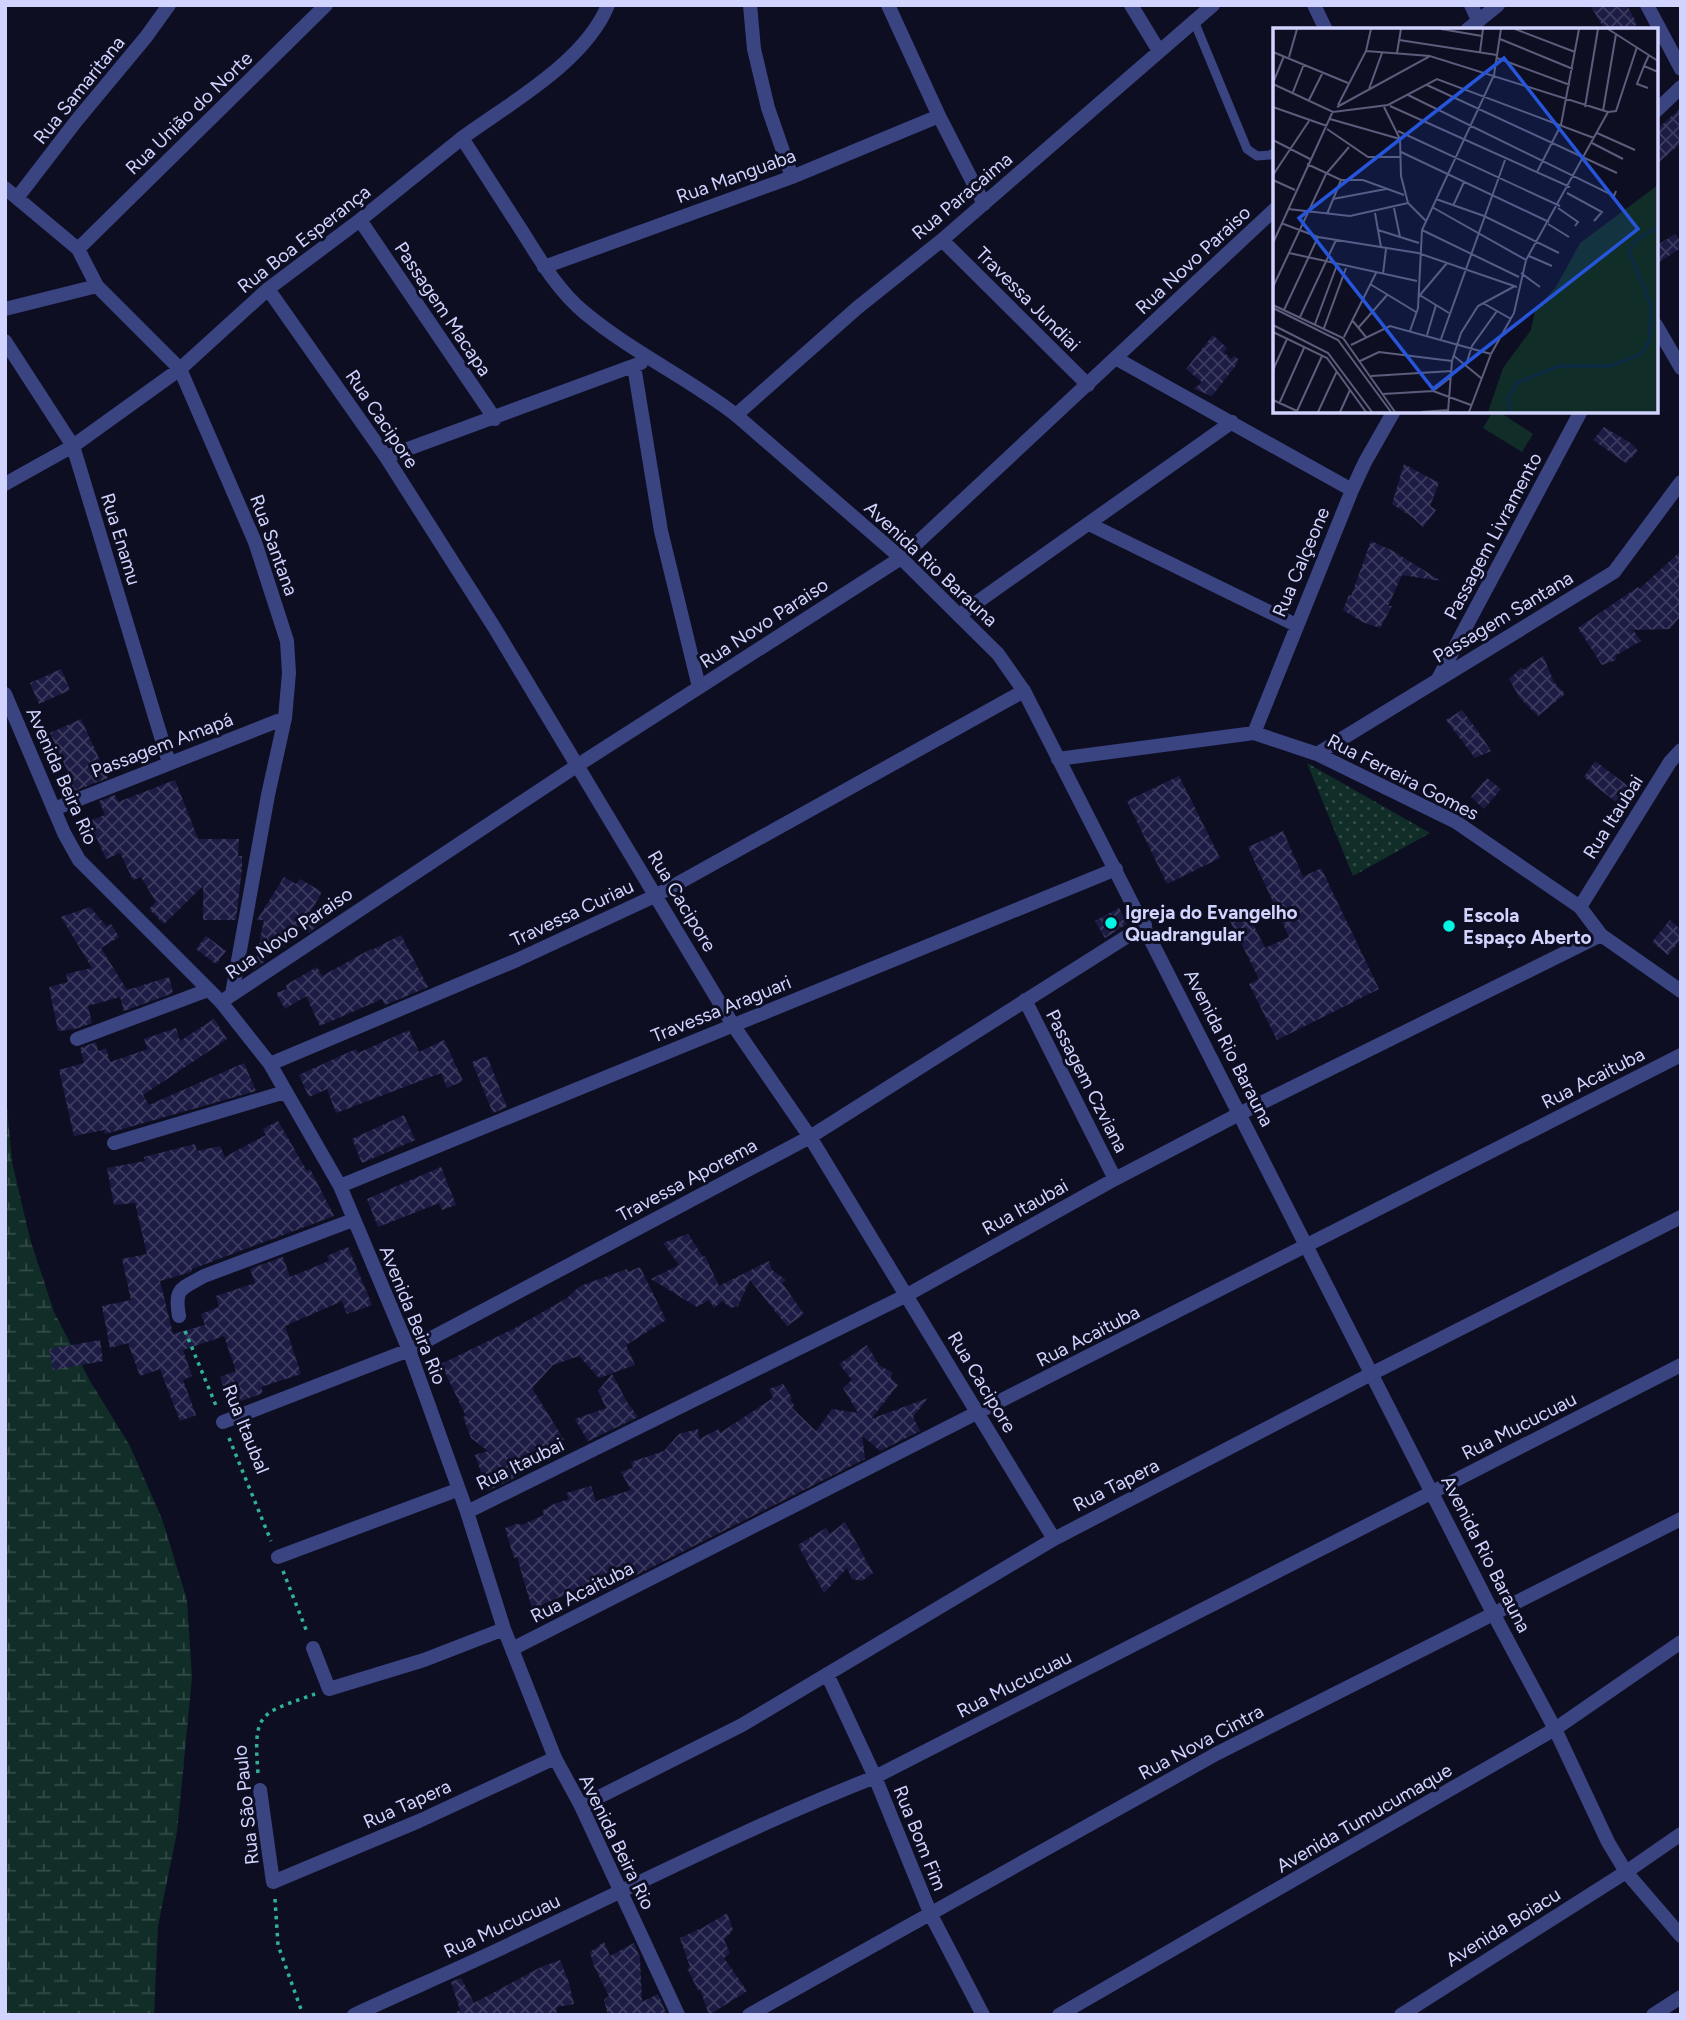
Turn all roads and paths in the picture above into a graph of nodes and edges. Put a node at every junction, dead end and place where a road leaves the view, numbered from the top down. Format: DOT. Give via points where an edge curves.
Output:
graph roads {
  1 [pos="169,5"];
  2 [pos="326,5"];
  3 [pos="608,5"];
  4 [pos="750,5"];
  5 [pos="888,5"];
  6 [pos="1130,5"];
  7 [pos="1213,5"];
  8 [pos="1314,5"];
  9 [pos="1471,5"];
  10 [pos="1499,5"];
  11 [pos="1647,5"];
  12 [pos="1194,21"];
  13 [pos="1473,25"];
  14 [pos="1325,28"];
  15 [pos="1159,51"];
  16 [pos="1681,69"];
  17 [pos="1681,87"];
  18 [pos="1658,109"];
  19 [pos="939,116"];
  20 [pos="462,138"];
  21 [pos="1273,153"];
  22 [pos="792,177"];
  23 [pos="5,188"];
  24 [pos="17,198"];
  25 [pos="984,204"];
  26 [pos="1273,211"];
  27 [pos="360,220"];
  28 [pos="942,240"];
  29 [pos="78,249"];
  30 [pos="544,267"];
  31 [pos="97,286"];
  32 [pos="268,289"];
  33 [pos="5,309"];
  34 [pos="1658,328"];
  35 [pos="5,341"];
  36 [pos="649,359"];
  37 [pos="1117,359"];
  38 [pos="634,366"];
  39 [pos="1681,368"];
  40 [pos="180,369"];
  41 [pos="1088,385"];
  42 [pos="1393,413"];
  43 [pos="1580,413"];
  44 [pos="736,415"];
  45 [pos="495,419"];
  46 [pos="1232,422"];
  47 [pos="73,446"];
  48 [pos="386,457"];
  49 [pos="1681,482"];
  50 [pos="5,484"];
  51 [pos="1352,491"];
  52 [pos="1089,524"];
  53 [pos="901,558"];
  54 [pos="959,615"];
  55 [pos="1296,625"];
  56 [pos="1438,679"];
  57 [pos="699,687"];
  58 [pos="1024,691"];
  59 [pos="5,694"];
  60 [pos="285,718"];
  61 [pos="1254,733"];
  62 [pos="1681,750"];
  63 [pos="1317,754"];
  64 [pos="1058,759"];
  65 [pos="169,763"];
  66 [pos="578,765"];
  67 [pos="54,809"];
  68 [pos="1116,869"];
  69 [pos="657,895"];
  70 [pos="1580,907"];
  71 [pos="1145,925"];
  72 [pos="1601,935"];
  73 [pos="208,990"];
  74 [pos="1681,991"];
  75 [pos="227,998"];
  76 [pos="1025,1000"];
  77 [pos="733,1025"];
  78 [pos="77,1039"];
  79 [pos="1681,1055"];
  80 [pos="270,1064"];
  81 [pos="285,1092"];
  82 [pos="1241,1114"];
  83 [pos="810,1137"];
  84 [pos="114,1143"];
  85 [pos="1115,1179"];
  86 [pos="340,1186"];
  87 [pos="1681,1217"];
  88 [pos="353,1220"];
  89 [pos="1305,1244"];
  90 [pos="907,1295"];
  91 [pos="179,1317"];
  92 [pos="410,1350"];
  93 [pos="1681,1365"];
  94 [pos="1373,1373"];
  95 [pos="979,1414"];
  96 [pos="223,1422"];
  97 [pos="457,1490"];
  98 [pos="1433,1492"];
  99 [pos="467,1512"];
  100 [pos="1681,1519"];
  101 [pos="1054,1539"];
  102 [pos="278,1557"];
  103 [pos="1493,1612"];
  104 [pos="505,1629"];
  105 [pos="1681,1642"];
  106 [pos="313,1648"];
  107 [pos="512,1649"];
  108 [pos="827,1674"];
  109 [pos="328,1689"];
  110 [pos="1555,1729"];
  111 [pos="555,1758"];
  112 [pos="875,1777"];
  113 [pos="260,1790"];
  114 [pos="581,1806"];
  115 [pos="1681,1834"];
  116 [pos="1626,1872"];
  117 [pos="273,1882"];
  118 [pos="620,1891"];
  119 [pos="931,1915"];
  120 [pos="1681,1936"];
  121 [pos="1681,1997"];
  122 [pos="303,2015"];
  123 [pos="354,2015"];
  124 [pos="678,2015"];
  125 [pos="749,2015"];
  126 [pos="983,2015"];
  127 [pos="1059,2015"];
  128 [pos="1401,2015"];
  129 [pos="1653,2015"];
  1 -- 24 [label="street, Rua Samaritana"];
  2 -- 29 [label="street, Rua União do Norte"];
  3 -- 20 [label="street, Rua Boa Esperança" via="589,38 566,63"];
  4 -- 22 [label="street" via="765,96"];
  5 -- 19 [label="street"];
  6 -- 15 [label="street"];
  7 -- 12 [label="street, Rua Paracaima"];
  8 -- 14 [label="street"];
  9 -- 13 [label="street"];
  10 -- 13 [label="street"];
  11 -- 16 [label="street"];
  12 -- 15 [label="street, Rua Paracaima"];
  12 -- 21 [label="lane" via="1247,149 1257,156"];
  15 -- 25 [label="street, Rua Paracaima"];
  17 -- 18 [label="street"];
  19 -- 22 [label="street, Rua Manguaba"];
  19 -- 25 [label="street"];
  20 -- 27 [label="street, Rua Boa Esperança"];
  20 -- 30 [label="street, Avenida Rio Barauna"];
  22 -- 30 [label="street, Rua Manguaba"];
  23 -- 24 [label="street, Rua Santana"];
  24 -- 29 [label="street, Rua Santana"];
  25 -- 28 [label="street, Rua Paracaima"];
  26 -- 37 [label="street, Rua Novo Paraiso"];
  27 -- 32 [label="street, Rua Boa Esperança"];
  27 -- 45 [label="street, Passagem Macapa"];
  28 -- 41 [label="street, Travessa Jundiai"];
  28 -- 44 [label="street, Rua Paracaima"];
  29 -- 31 [label="street, Rua Santana"];
  30 -- 36 [label="street, Avenida Rio Barauna" via="585,313"];
  31 -- 33 [label="street"];
  31 -- 40 [label="street, Rua Santana"];
  32 -- 40 [label="street, Rua Boa Esperança"];
  32 -- 48 [label="street, Rua Cacipore"];
  34 -- 39 [label="street"];
  35 -- 47 [label="street, Rua Enamu"];
  36 -- 38 [label="street"];
  36 -- 44 [label="street, Avenida Rio Barauna"];
  37 -- 41 [label="street, Rua Novo Paraiso"];
  37 -- 46 [label="street"];
  38 -- 45 [label="street"];
  38 -- 57 [label="street" via="661,531"];
  40 -- 47 [label="street, Rua Boa Esperança"];
  40 -- 60 [label="street, Rua Santana" via="255,542 287,640"];
  41 -- 53 [label="street, Rua Novo Paraiso"];
  42 -- 51 [label="street, Rua Calçeone"];
  43 -- 56 [label="street, Passagem Livramento"];
  44 -- 53 [label="street, Avenida Rio Barauna"];
  45 -- 48 [label="street"];
  46 -- 51 [label="street"];
  46 -- 52 [label="street"];
  47 -- 50 [label="street, Rua Boa Esperança"];
  47 -- 65 [label="street, Rua Enamu"];
  48 -- 66 [label="street, Rua Cacipore"];
  49 -- 56 [label="street, Passagem Santana" via="1614,572"];
  51 -- 55 [label="street, Rua Calçeone"];
  52 -- 54 [label="street"];
  52 -- 55 [label="street"];
  53 -- 54 [label="street, Avenida Rio Barauna"];
  53 -- 57 [label="street, Rua Novo Paraiso"];
  54 -- 58 [label="street, Avenida Rio Barauna" via="998,654"];
  55 -- 61 [label="street, Rua Calçeone"];
  56 -- 63 [label="street, Passagem Santana"];
  57 -- 66 [label="street, Rua Novo Paraiso"];
  58 -- 64 [label="street, Avenida Rio Barauna"];
  58 -- 69 [label="street, Travessa Curiau"];
  59 -- 67 [label="street, Avenida Beira Rio"];
  60 -- 65 [label="street, Passagem Amapá"];
  60 -- 75 [label="street, Rua Santana"];
  61 -- 63 [label="street, Rua Ferreira Gomes"];
  61 -- 64 [label="street, Rua Ferreira Gomes"];
  62 -- 70 [label="street, Rua Itaubai"];
  63 -- 70 [label="street, Rua Ferreira Gomes" via="1456,822"];
  64 -- 68 [label="street, Avenida Rio Barauna"];
  65 -- 67 [label="street, Passagem Amapá"];
  66 -- 69 [label="street, Rua Cacipore"];
  66 -- 75 [label="street, Rua Novo Paraiso"];
  67 -- 73 [label="street, Avenida Beira Rio" via="79,860"];
  68 -- 71 [label="street, Avenida Rio Barauna"];
  68 -- 77 [label="street, Travessa Araguari"];
  69 -- 77 [label="street, Rua Cacipore"];
  69 -- 80 [label="street, Travessa Curiau" via="517,960"];
  70 -- 72 [label="street, Rua Ferreira Gomes"];
  71 -- 76 [label="street, Travessa Aporema"];
  71 -- 82 [label="street, Avenida Rio Barauna"];
  72 -- 74 [label="street, Rua Ferreira Gomes"];
  72 -- 82 [label="street, Rua Itaubai"];
  73 -- 75 [label="street, Avenida Beira Rio"];
  73 -- 78 [label="street"];
  75 -- 80 [label="street, Avenida Beira Rio"];
  76 -- 83 [label="street, Travessa Aporema"];
  76 -- 85 [label="street, Passagem Czviana"];
  77 -- 83 [label="street, Rua Cacipore"];
  77 -- 86 [label="street, Travessa Araguari"];
  79 -- 89 [label="street, Rua Acaituba"];
  80 -- 81 [label="street, Avenida Beira Rio"];
  81 -- 84 [label="street"];
  81 -- 86 [label="street, Avenida Beira Rio"];
  82 -- 85 [label="street, Rua Itaubai"];
  82 -- 89 [label="street, Avenida Rio Barauna"];
  83 -- 90 [label="street, Rua Cacipore"];
  83 -- 92 [label="street, Travessa Aporema"];
  85 -- 90 [label="street, Rua Itaubai"];
  86 -- 88 [label="street, Avenida Beira Rio"];
  87 -- 94 [label="street, Rua Tapera"];
  88 -- 91 [label="street" via="182,1288 176,1299"];
  88 -- 92 [label="street, Avenida Beira Rio"];
  89 -- 94 [label="street, Avenida Rio Barauna"];
  89 -- 95 [label="street, Rua Acaituba"];
  90 -- 95 [label="street, Rua Cacipore"];
  90 -- 99 [label="street, Rua Itaubai"];
  91 -- 96 [label="path, Rua Itaubal"];
  92 -- 96 [label="street, Travessa Aporema"];
  92 -- 97 [label="street, Avenida Beira Rio"];
  93 -- 98 [label="street, Rua Mucucuau"];
  94 -- 98 [label="street, Avenida Rio Barauna"];
  94 -- 101 [label="street, Rua Tapera"];
  95 -- 101 [label="street, Rua Cacipore"];
  95 -- 107 [label="street, Rua Acaituba"];
  96 -- 102 [label="path, Rua Itaubal"];
  97 -- 99 [label="street, Avenida Beira Rio"];
  97 -- 102 [label="street, Rua Itaubai"];
  98 -- 103 [label="street, Avenida Rio Barauna"];
  98 -- 112 [label="street, Rua Mucucuau"];
  99 -- 104 [label="street, Avenida Beira Rio"];
  100 -- 103 [label="street, Rua Nova Cintra"];
  101 -- 108 [label="street, Rua Tapera"];
  102 -- 106 [label="path"];
  103 -- 110 [label="street, Avenida Rio Barauna"];
  103 -- 119 [label="street, Rua Nova Cintra" via="1216,1754"];
  104 -- 107 [label="street, Avenida Beira Rio"];
  104 -- 109 [label="street"];
  105 -- 110 [label="street, Avenida Tumucumaque"];
  106 -- 109 [label="street"];
  107 -- 111 [label="street, Avenida Beira Rio"];
  108 -- 112 [label="street, Rua Bom Fim"];
  108 -- 114 [label="street, Rua Tapera" via="742,1725"];
  109 -- 113 [label="path, Rua São Paulo" via="263,1716 256,1749"];
  110 -- 116 [label="street, Avenida Rio Barauna"];
  110 -- 127 [label="street, Avenida Tumucumaque"];
  111 -- 114 [label="street, Avenida Beira Rio"];
  111 -- 117 [label="street, Rua Tapera"];
  112 -- 118 [label="street, Rua Mucucuau" via="805,1804"];
  112 -- 119 [label="street, Rua Bom Fim"];
  113 -- 117 [label="street, Rua São Paulo"];
  114 -- 118 [label="street, Avenida Beira Rio"];
  115 -- 116 [label="street, Avenida Boiacu"];
  116 -- 120 [label="street, Avenida Rio Barauna"];
  116 -- 128 [label="street, Avenida Boiacu"];
  117 -- 122 [label="path, Rua São Paulo" via="278,1945"];
  118 -- 123 [label="street, Rua Mucucuau"];
  118 -- 124 [label="street, Avenida Beira Rio"];
  119 -- 125 [label="street, Rua Nova Cintra"];
  119 -- 126 [label="street, Rua Bom Fim"];
  121 -- 129 [label="street"];
}
